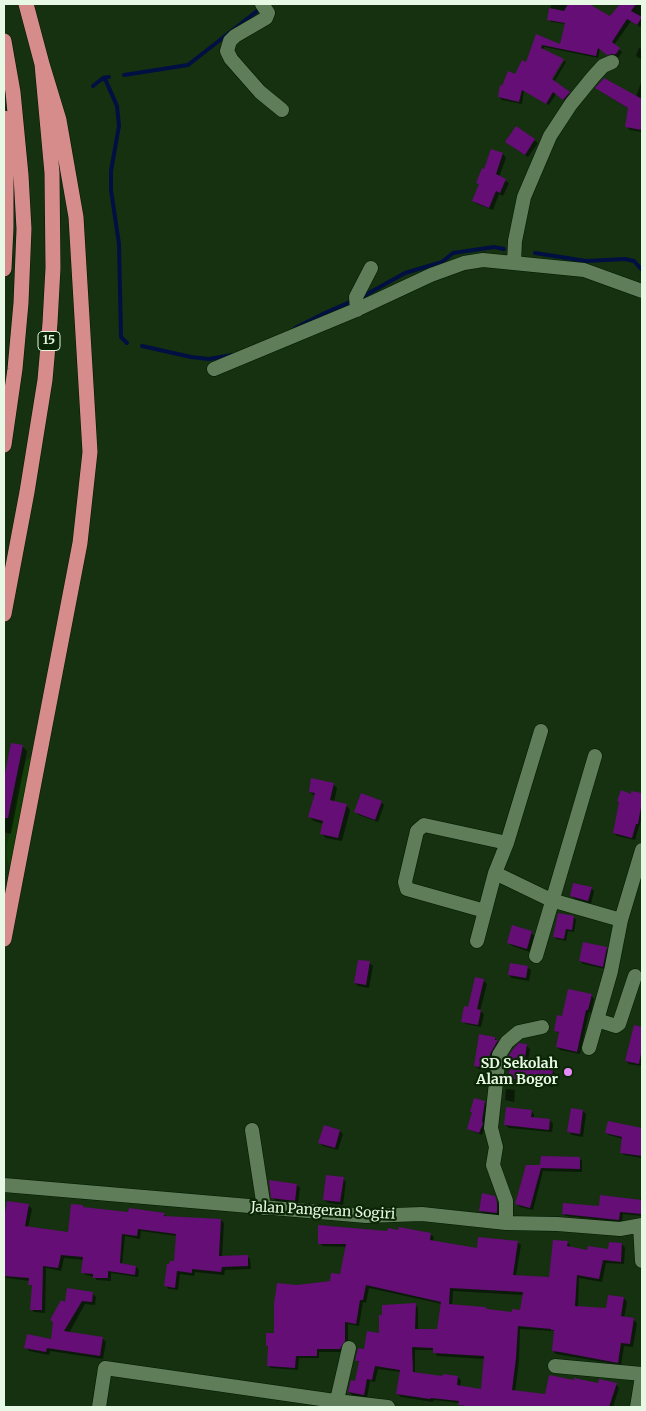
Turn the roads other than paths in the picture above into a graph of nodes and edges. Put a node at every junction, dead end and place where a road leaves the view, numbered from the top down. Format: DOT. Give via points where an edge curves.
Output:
graph roads {
  1 [pos="26,4"];
  2 [pos="265,8"];
  3 [pos="4,41"];
  4 [pos="612,62"];
  5 [pos="42,64"];
  6 [pos="282,110"];
  7 [pos="4,118"];
  8 [pos="514,263"];
  9 [pos="371,268"];
  10 [pos="4,269"];
  11 [pos="642,292"];
  12 [pos="357,310"];
  13 [pos="214,369"];
  14 [pos="4,445"];
  15 [pos="4,614"];
  16 [pos="541,731"];
  17 [pos="595,756"];
  18 [pos="506,843"];
  19 [pos="642,850"];
  20 [pos="495,874"];
  21 [pos="551,900"];
  22 [pos="485,910"];
  23 [pos="621,920"];
  24 [pos="4,939"];
  25 [pos="477,941"];
  26 [pos="536,956"];
  27 [pos="611,971"];
  28 [pos="639,977"];
  29 [pos="597,1020"];
  30 [pos="542,1027"];
  31 [pos="589,1048"];
  32 [pos="252,1130"];
  33 [pos="4,1185"];
  34 [pos="264,1208"];
  35 [pos="506,1223"];
  36 [pos="641,1225"];
  37 [pos="642,1261"];
  38 [pos="349,1348"];
  39 [pos="555,1366"];
  40 [pos="642,1375"];
  41 [pos="331,1402"];
  42 [pos="99,1407"];
  43 [pos="388,1407"];
  44 [pos="637,1407"];
  1 -- 5 [label="highway, 15"];
  2 -- 6 [label="street" via="268,15 264,21 235,36 227,51 231,60 260,92"];
  3 -- 14 [label="highway, 15" via="22,175 24,229 15,369"];
  4 -- 8 [label="street" via="592,77 550,136 524,197"];
  5 -- 15 [label="highway, 15" via="52,173 50,323 42,398"];
  5 -- 24 [label="highway" via="59,120 76,217 90,452 80,543"];
  7 -- 10 [label="highway"];
  8 -- 11 [label="street" via="584,270"];
  8 -- 12 [label="street" via="483,260 464,263"];
  9 -- 12 [label="street" via="356,297"];
  12 -- 13 [label="street"];
  16 -- 18 [label="street"];
  17 -- 21 [label="street"];
  18 -- 20 [label="street"];
  18 -- 22 [label="street" via="424,825 417,831 405,882 408,889"];
  19 -- 23 [label="street"];
  20 -- 21 [label="street"];
  20 -- 22 [label="street"];
  21 -- 23 [label="street"];
  21 -- 26 [label="street"];
  22 -- 25 [label="street"];
  23 -- 27 [label="street"];
  27 -- 28 [label="street"];
  27 -- 29 [label="street"];
  28 -- 29 [label="street" via="619,1024 616,1026"];
  29 -- 31 [label="street"];
  30 -- 35 [label="street" via="519,1032 499,1055 491,1128 496,1147 493,1165 506,1201"];
  32 -- 34 [label="street"];
  33 -- 34 [label="street, Jalan Pangeran Sogiri"];
  34 -- 35 [label="street, Jalan Pangeran Sogiri" via="366,1216 422,1214"];
  35 -- 36 [label="street, Jalan Pangeran Sogiri" via="620,1229"];
  36 -- 37 [label="street"];
  38 -- 41 [label="street"];
  39 -- 40 [label="street"];
  40 -- 44 [label="street"];
  41 -- 42 [label="street" via="104,1368"];
  41 -- 43 [label="street"];
}
